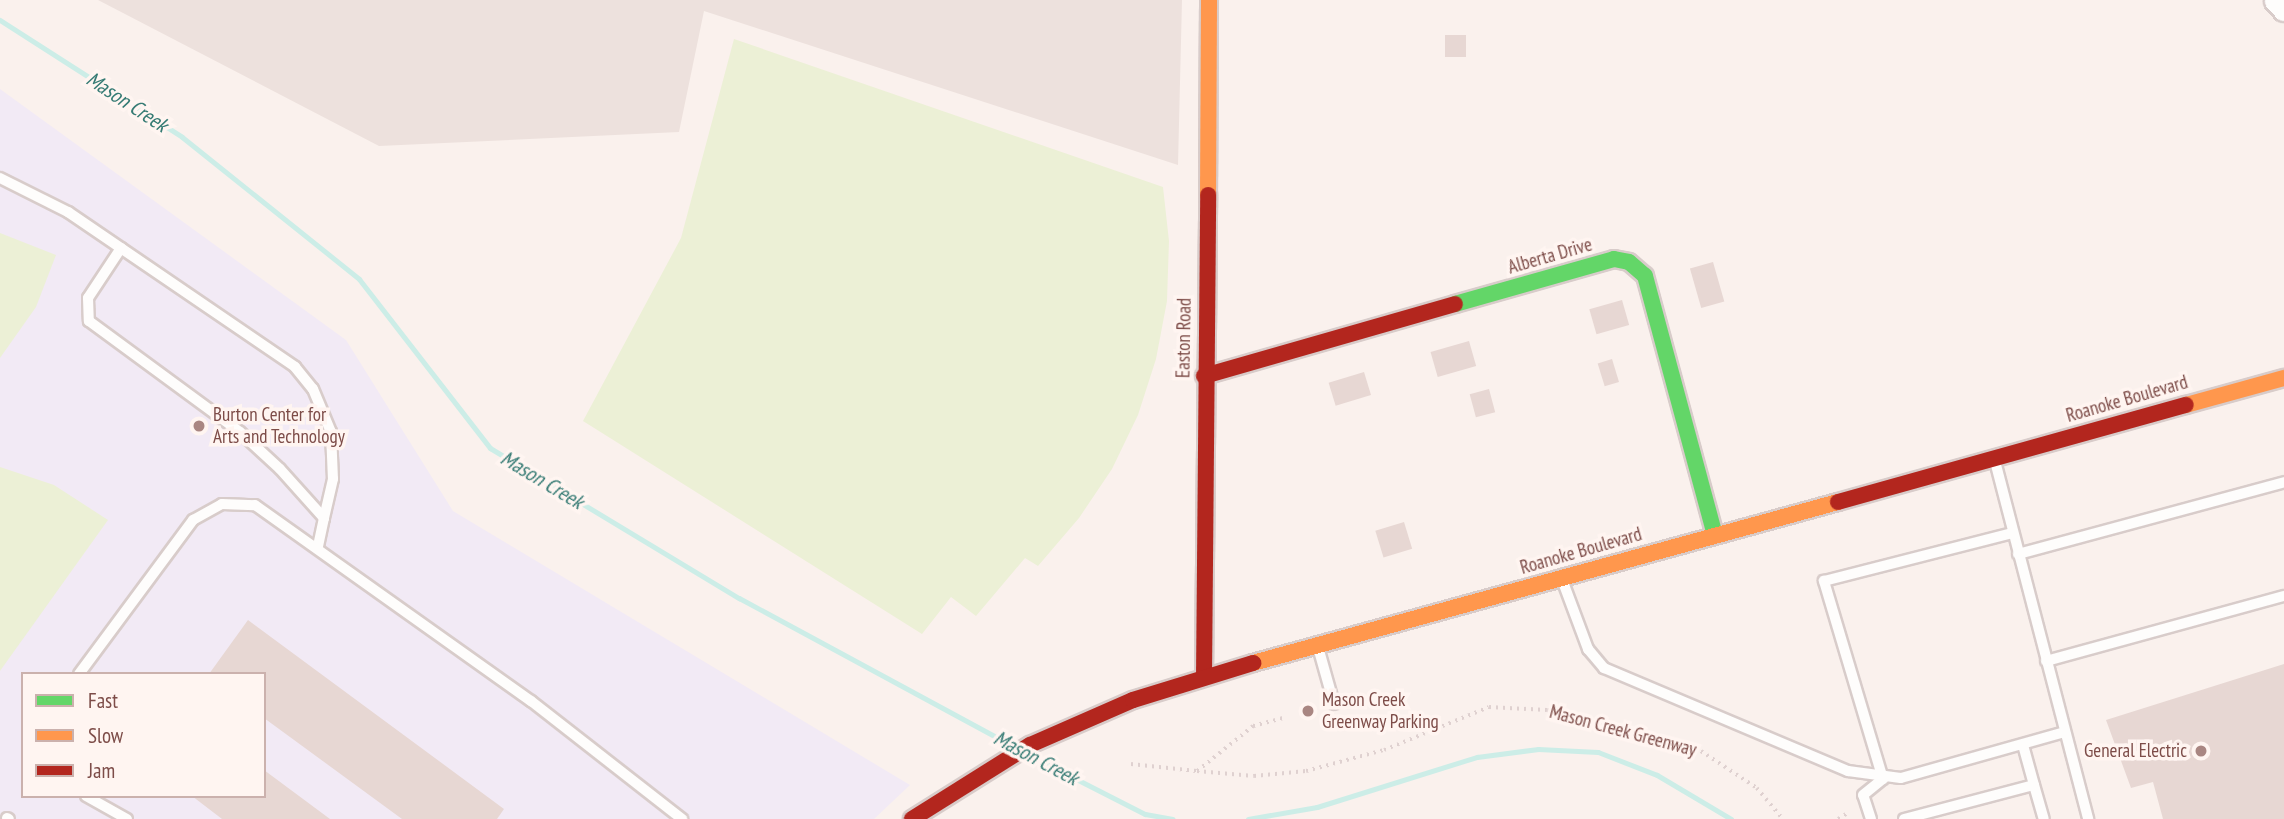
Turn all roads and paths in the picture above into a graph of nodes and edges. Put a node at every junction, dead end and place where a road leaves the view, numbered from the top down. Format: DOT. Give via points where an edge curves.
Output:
graph roads {
  1 [pos="1209,0"];
  2 [pos="2276,0"];
  3 [pos="2284,9"];
  4 [pos="0,178"];
  5 [pos="121,248"];
  6 [pos="1204,376"];
  7 [pos="2284,378"];
  8 [pos="1994,459"];
  9 [pos="2284,482"];
  10 [pos="324,517"];
  11 [pos="2013,533"];
  12 [pos="1715,535"];
  13 [pos="318,546"];
  14 [pos="2018,554"];
  15 [pos="1562,578"];
  16 [pos="2284,596"];
  17 [pos="1318,644"];
  18 [pos="2046,661"];
  19 [pos="80,672"];
  20 [pos="1204,677"];
  21 [pos="1334,704"];
  22 [pos="1283,718"];
  23 [pos="2064,732"];
  24 [pos="2023,745"];
  25 [pos="1131,764"];
  26 [pos="1197,771"];
  27 [pos="1883,779"];
  28 [pos="2034,785"];
  29 [pos="90,798"];
  30 [pos="1849,813"];
  31 [pos="127,819"];
  32 [pos="682,819"];
  33 [pos="912,819"];
  34 [pos="1783,819"];
  35 [pos="1838,819"];
  36 [pos="1871,819"];
  37 [pos="1904,819"];
  38 [pos="2044,819"];
  39 [pos="2088,819"];
  1 -- 6 [label="main road, Easton Road"];
  2 -- 3 [label="street"];
  4 -- 5 [label="lane" via="68,212"];
  5 -- 10 [label="lane" via="295,367 313,389 328,421 334,456"];
  5 -- 10 [label="lane" via="88,298 86,309 96,330 240,432"];
  6 -- 12 [label="main road, Alberta Drive" via="1614,259 1629,262 1645,276"];
  6 -- 20 [label="main road, Easton Road"];
  7 -- 8 [label="main road, Roanoke Boulevard"];
  8 -- 11 [label="lane"];
  8 -- 12 [label="main road, Roanoke Boulevard"];
  9 -- 14 [label="lane"];
  10 -- 13 [label="lane"];
  11 -- 14 [label="lane"];
  11 -- 27 [label="lane" via="1824,581"];
  12 -- 15 [label="main road, Roanoke Boulevard"];
  13 -- 19 [label="lane" via="255,505 230,503 206,510 193,520"];
  13 -- 32 [label="lane" via="663,799"];
  14 -- 18 [label="lane"];
  15 -- 17 [label="main road, Roanoke Boulevard"];
  15 -- 27 [label="lane" via="1588,649 1604,668 1848,771"];
  16 -- 18 [label="lane"];
  17 -- 20 [label="main road, Roanoke Boulevard"];
  17 -- 21 [label="lane"];
  18 -- 23 [label="lane"];
  20 -- 33 [label="main road, Roanoke Boulevard" via="1133,700 1030,745"];
  22 -- 26 [label="path" via="1253,726"];
  23 -- 24 [label="lane"];
  23 -- 39 [label="lane"];
  24 -- 27 [label="lane"];
  24 -- 28 [label="lane"];
  25 -- 26 [label="path, Mason Creek Greenway"];
  26 -- 34 [label="path, Mason Creek Greenway" via="1254,776 1306,771 1384,750 1489,707 1547,710 1701,751 1757,788"];
  27 -- 36 [label="lane" via="1863,795"];
  28 -- 37 [label="lane"];
  28 -- 38 [label="lane"];
  29 -- 31 [label="lane"];
  30 -- 35 [label="path"];
}
